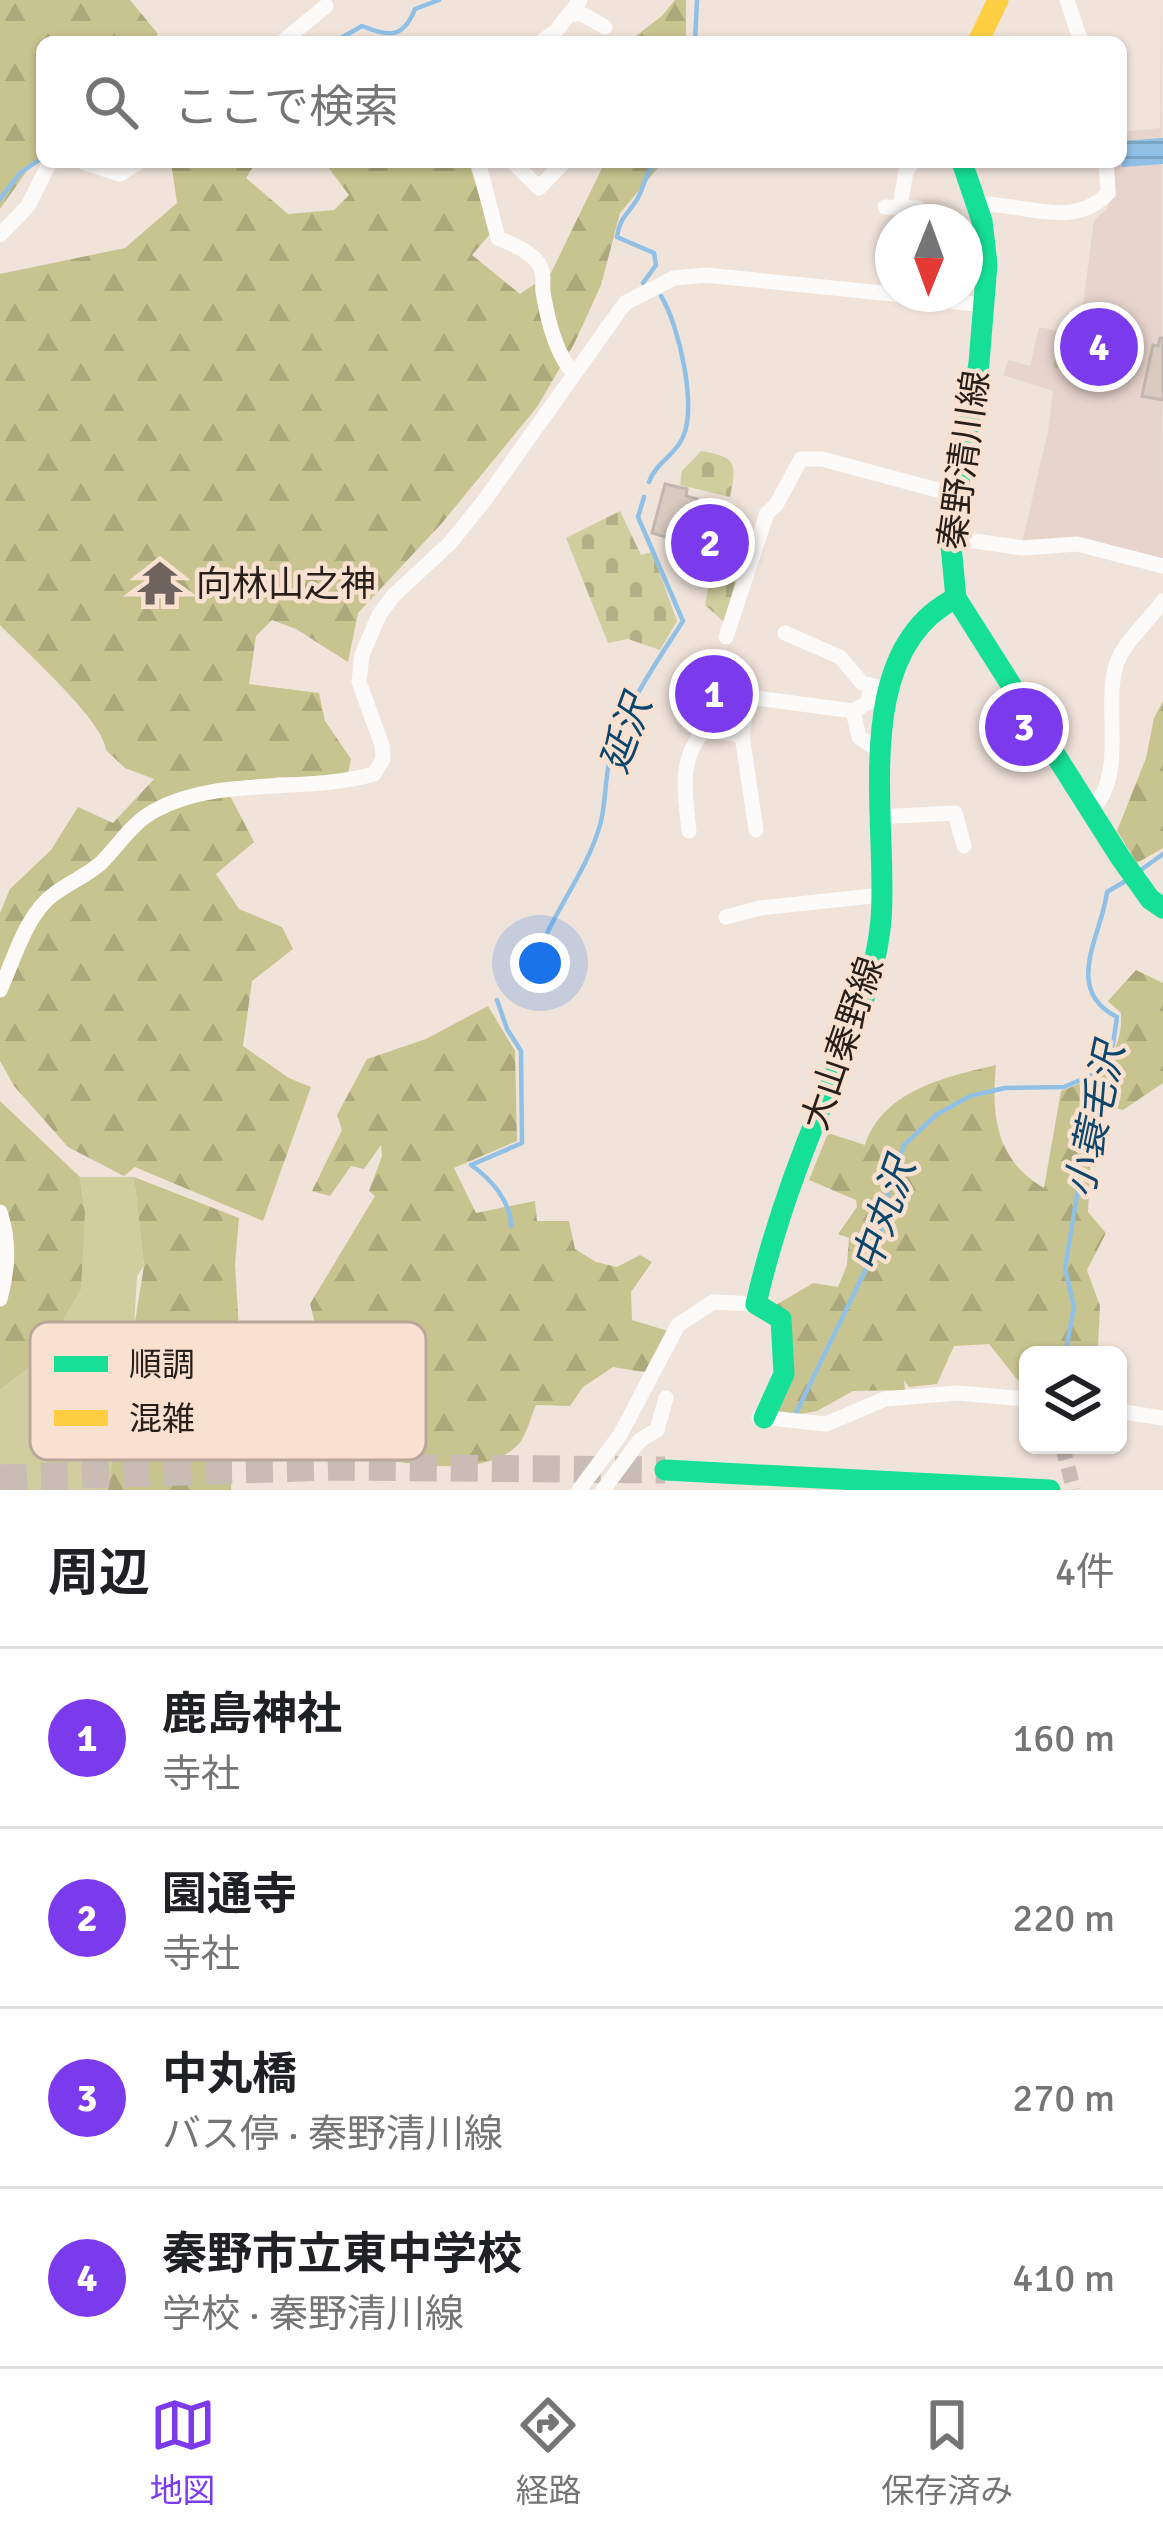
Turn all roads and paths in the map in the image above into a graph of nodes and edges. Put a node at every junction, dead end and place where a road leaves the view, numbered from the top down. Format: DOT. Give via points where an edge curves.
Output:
graph roads {
  1 [pos="998,0"];
  2 [pos="1067,0"];
  3 [pos="326,6"];
  4 [pos="576,7"];
  5 [pos="605,27"];
  6 [pos="289,36"];
  7 [pos="547,36"];
  8 [pos="981,36"];
  9 [pos="1079,36"];
  10 [pos="47,168"];
  11 [pos="102,168"];
  12 [pos="130,168"];
  13 [pos="480,168"];
  14 [pos="519,168"];
  15 [pos="558,168"];
  16 [pos="908,168"];
  17 [pos="964,168"];
  18 [pos="1106,168"];
  19 [pos="539,188"];
  20 [pos="554,204"];
  21 [pos="894,204"];
  22 [pos="977,204"];
  23 [pos="983,227"];
  24 [pos="0,235"];
  25 [pos="875,292"];
  26 [pos="983,305"];
  27 [pos="982,312"];
  28 [pos="574,373"];
  29 [pos="956,495"];
  30 [pos="948,537"];
  31 [pos="1163,566"];
  32 [pos="956,598"];
  33 [pos="1163,601"];
  34 [pos="785,633"];
  35 [pos="726,637"];
  36 [pos="880,689"];
  37 [pos="854,711"];
  38 [pos="742,735"];
  39 [pos="877,749"];
  40 [pos="1090,812"];
  41 [pos="877,817"];
  42 [pos="756,830"];
  43 [pos="689,831"];
  44 [pos="964,846"];
  45 [pos="882,896"];
  46 [pos="1163,908"];
  47 [pos="726,917"];
  48 [pos="0,990"];
  49 [pos="0,1212"];
  50 [pos="0,1299"];
  51 [pos="756,1304"];
  52 [pos="666,1398"];
  53 [pos="1019,1398"];
  54 [pos="1127,1412"];
  55 [pos="762,1417"];
  56 [pos="1163,1418"];
  57 [pos="665,1470"];
  58 [pos="579,1490"];
  59 [pos="602,1490"];
  60 [pos="1051,1490"];
  1 -- 8 [label="main road"];
  2 -- 9 [label="street"];
  3 -- 6 [label="street"];
  4 -- 5 [label="street"];
  4 -- 7 [label="street"];
  10 -- 24 [label="street" via="28,206"];
  11 -- 12 [label="street"];
  13 -- 28 [label="street" via="498,238 543,272 553,330"];
  14 -- 19 [label="street"];
  15 -- 19 [label="street"];
  16 -- 21 [label="street"];
  17 -- 22 [label="main road, 秦野清川線"];
  18 -- 22 [label="street" via="1108,193 1083,212"];
  19 -- 20 [label="street"];
  23 -- 26 [label="main road, 秦野清川線"];
  25 -- 28 [label="street" via="746,276 674,278 625,303"];
  27 -- 29 [label="main road, 秦野清川線"];
  28 -- 48 [label="street" via="484,501 379,615 359,682 382,745 374,774 220,792 149,813 80,881 53,894"];
  29 -- 30 [label="main road, 秦野清川線"];
  29 -- 35 [label="street" via="801,459 767,513"];
  30 -- 31 [label="street" via="1022,548 1077,544"];
  30 -- 32 [label="main road, 秦野清川線"];
  32 -- 36 [label="main road, 大山秦野線" via="919,622"];
  32 -- 40 [label="main road, 秦野清川線"];
  33 -- 40 [label="street" via="1115,665 1105,794"];
  34 -- 36 [label="street" via="840,657"];
  36 -- 37 [label="street"];
  36 -- 39 [label="main road, 大山秦野線"];
  37 -- 38 [label="street" via="749,697"];
  37 -- 39 [label="street" via="859,736"];
  38 -- 42 [label="street"];
  38 -- 43 [label="street" via="704,730 688,750"];
  39 -- 41 [label="main road, 大山秦野線"];
  40 -- 46 [label="main road, 秦野清川線"];
  41 -- 44 [label="street" via="956,813"];
  41 -- 45 [label="main road, 大山秦野線"];
  45 -- 47 [label="street"];
  45 -- 51 [label="main road, 大山秦野線" via="863,1000 775,1228"];
  49 -- 50 [label="street" via="8,1270"];
  51 -- 55 [label="main road" via="784,1327 782,1380"];
  51 -- 58 [label="street" via="713,1302 678,1325 620,1436"];
  52 -- 59 [label="street" via="657,1430"];
  53 -- 55 [label="street" via="957,1393 885,1400 826,1424"];
  54 -- 56 [label="street"];
  57 -- 60 [label="main road"];
}
